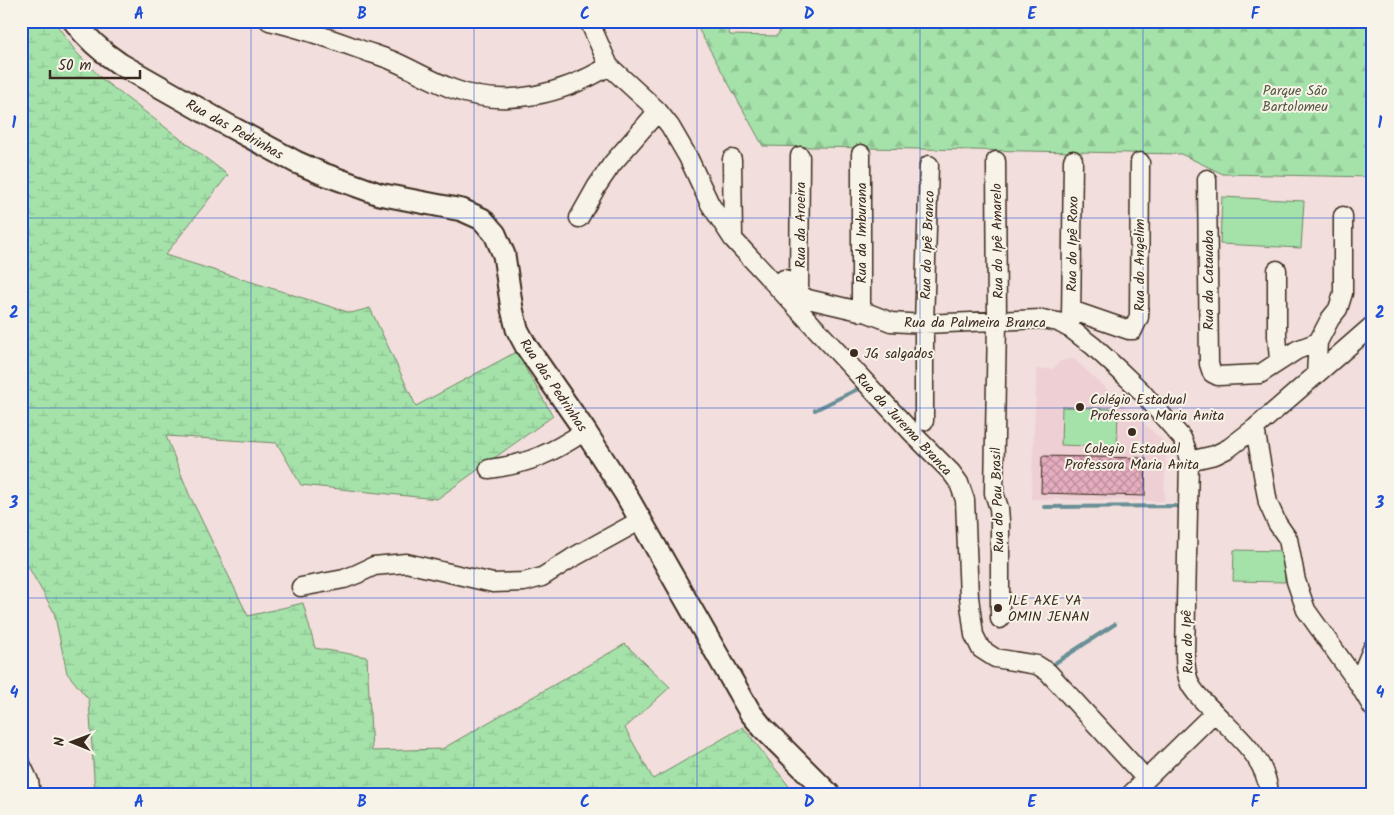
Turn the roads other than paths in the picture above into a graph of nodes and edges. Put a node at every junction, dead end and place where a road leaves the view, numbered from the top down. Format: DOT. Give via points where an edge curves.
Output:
graph roads {
  1 [pos="74,21"];
  2 [pos="269,21"];
  3 [pos="589,21"];
  4 [pos="608,66"];
  5 [pos="658,111"];
  6 [pos="861,154"];
  7 [pos="800,156"];
  8 [pos="732,159"];
  9 [pos="1073,160"];
  10 [pos="996,161"];
  11 [pos="1140,162"];
  12 [pos="929,166"];
  13 [pos="1207,179"];
  14 [pos="1343,216"];
  15 [pos="579,218"];
  16 [pos="733,239"];
  17 [pos="746,254"];
  18 [pos="1277,270"];
  19 [pos="800,294"];
  20 [pos="1070,310"];
  21 [pos="861,312"];
  22 [pos="998,322"];
  23 [pos="924,324"];
  24 [pos="1373,324"];
  25 [pos="1071,329"];
  26 [pos="1318,342"];
  27 [pos="1280,360"];
  28 [pos="1316,375"];
  29 [pos="924,421"];
  30 [pos="1255,428"];
  31 [pos="585,431"];
  32 [pos="1188,461"];
  33 [pos="489,469"];
  34 [pos="641,520"];
  35 [pos="301,587"];
  36 [pos="1000,619"];
  37 [pos="1373,647"];
  38 [pos="1358,683"];
  39 [pos="1373,708"];
  40 [pos="1214,713"];
  41 [pos="21,764"];
  42 [pos="1146,779"];
  43 [pos="31,794"];
  44 [pos="828,794"];
  45 [pos="1130,794"];
  46 [pos="1269,794"];
  1 -- 31 [label="main road, Rua das Pedrinhas" via="97,47 120,64 296,162 359,188 403,200 462,210 482,219 495,234 504,255 517,329"];
  2 -- 4 [label="street" via="306,29 388,59 454,89 489,97 517,98 551,92 589,78"];
  3 -- 4 [label="street"];
  4 -- 5 [label="street, Rua da Jurema Branca"];
  5 -- 15 [label="street" via="612,164"];
  5 -- 16 [label="street, Rua da Jurema Branca" via="678,139 710,204"];
  6 -- 21 [label="street, Rua da Imburana"];
  7 -- 19 [label="street, Rua da Aroeira"];
  8 -- 16 [label="street"];
  9 -- 20 [label="street, Rua do Ipê Roxo"];
  10 -- 22 [label="street, Rua do Ipê Amarelo"];
  11 -- 20 [label="street, Rua do Angelim" via="1138,323 1134,330 1130,330"];
  12 -- 23 [label="street, Rua do Ipê Branco"];
  13 -- 27 [label="street, Rua da Catauaba" via="1209,364 1212,373 1218,376 1260,374"];
  14 -- 26 [label="street" via="1343,293 1338,309"];
  16 -- 17 [label="street, Rua da Jurema Branca"];
  17 -- 19 [label="street, Rua da Palmeira Branca" via="764,262"];
  17 -- 42 [label="street, Rua da Jurema Branca" via="959,483 965,500 970,616 974,636 981,649 995,658 1030,663 1048,672"];
  18 -- 27 [label="street"];
  19 -- 21 [label="street, Rua da Palmeira Branca" via="808,299"];
  20 -- 25 [label="street, Rua do Ipê Roxo"];
  21 -- 23 [label="street, Rua da Palmeira Branca" via="891,322"];
  22 -- 23 [label="street, Rua da Palmeira Branca"];
  22 -- 25 [label="street, Rua da Palmeira Branca" via="1042,319"];
  22 -- 36 [label="street, Rua do Pau Brasil" via="994,493 999,508"];
  23 -- 29 [label="street, Rua do Ipê Branco"];
  24 -- 28 [label="street"];
  25 -- 32 [label="street, Rua da Palmeira Branca" via="1140,390 1182,438"];
  26 -- 27 [label="street"];
  26 -- 28 [label="street"];
  28 -- 30 [label="street"];
  30 -- 32 [label="street" via="1215,455"];
  30 -- 38 [label="street" via="1268,503 1288,539 1296,581 1306,610"];
  31 -- 33 [label="street" via="539,458"];
  31 -- 34 [label="main road, Rua das Pedrinhas"];
  32 -- 40 [label="street, Rua do Ipê" via="1185,668 1197,695"];
  34 -- 35 [label="street" via="542,577 524,582 493,583 406,563 390,563 344,579"];
  34 -- 44 [label="main road, Rua das Pedrinhas" via="750,712"];
  37 -- 38 [label="street"];
  38 -- 39 [label="street"];
  40 -- 42 [label="street"];
  40 -- 46 [label="street, Rua do Ipê" via="1260,762 1266,774"];
  41 -- 43 [label="street"];
  42 -- 45 [label="street"];
}
